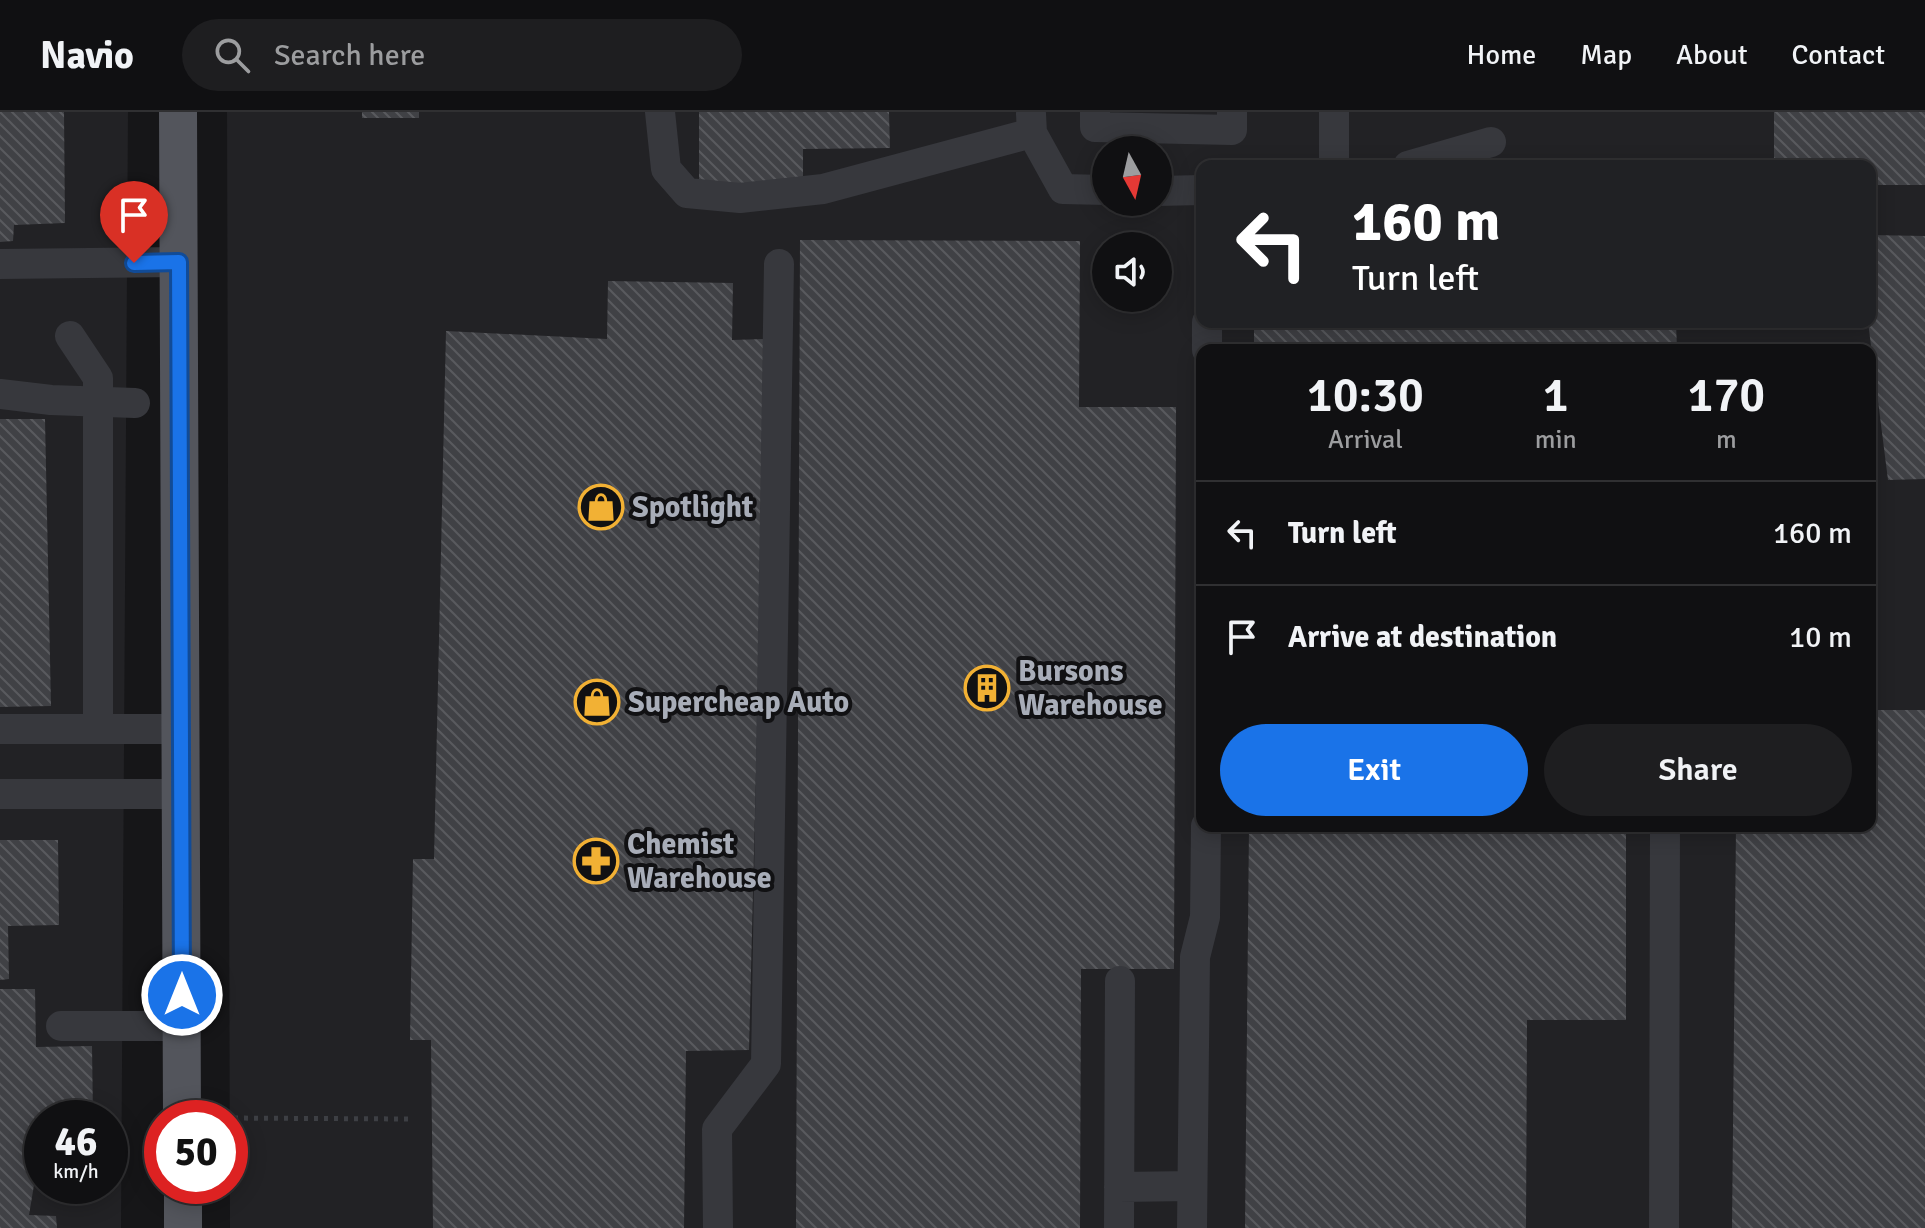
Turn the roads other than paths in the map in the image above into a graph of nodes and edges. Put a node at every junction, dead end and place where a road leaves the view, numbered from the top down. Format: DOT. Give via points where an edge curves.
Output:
graph roads {
  1 [pos="178,112"];
  2 [pos="660,112"];
  3 [pos="1095,112"];
  4 [pos="1232,112"];
  5 [pos="1334,112"];
  6 [pos="1166,120"];
  7 [pos="1032,122"];
  8 [pos="1491,142"];
  9 [pos="1334,160"];
  10 [pos="1429,160"];
  11 [pos="1092,190"];
  12 [pos="1196,190"];
  13 [pos="1172,191"];
  14 [pos="179,262"];
  15 [pos="0,264"];
  16 [pos="779,264"];
  17 [pos="70,336"];
  18 [pos="0,394"];
  19 [pos="99,401"];
  20 [pos="135,403"];
  21 [pos="98,728"];
  22 [pos="0,729"];
  23 [pos="181,729"];
  24 [pos="0,794"];
  25 [pos="181,794"];
  26 [pos="1206,832"];
  27 [pos="1665,832"];
  28 [pos="1120,981"];
  29 [pos="61,1026"];
  30 [pos="182,1026"];
  31 [pos="182,1100"];
  32 [pos="1192,1186"];
  33 [pos="1119,1187"];
  34 [pos="183,1204"];
  35 [pos="183,1228"];
  36 [pos="718,1228"];
  37 [pos="1119,1228"];
  38 [pos="1192,1228"];
  39 [pos="1664,1228"];
  1 -- 14 [label="main road"];
  2 -- 7 [label="lane" via="666,169 687,193 740,198 823,189"];
  3 -- 6 [label="lane" via="1095,127"];
  4 -- 6 [label="lane" via="1232,130"];
  5 -- 9 [label="lane"];
  7 -- 11 [label="lane" via="1063,189"];
  8 -- 10 [label="lane"];
  12 -- 13 [label="lane"];
  14 -- 15 [label="lane"];
  14 -- 23 [label="main road"];
  16 -- 36 [label="lane" via="766,1064 717,1129"];
  17 -- 19 [label="lane" via="98,378"];
  18 -- 19 [label="lane"];
  19 -- 20 [label="lane"];
  19 -- 21 [label="lane"];
  21 -- 22 [label="lane"];
  21 -- 23 [label="lane"];
  23 -- 25 [label="main road"];
  24 -- 25 [label="lane"];
  25 -- 30 [label="main road"];
  26 -- 32 [label="lane" via="1205,917 1195,957"];
  27 -- 39 [label="lane"];
  28 -- 33 [label="lane"];
  29 -- 30 [label="lane"];
  30 -- 31 [label="main road"];
  32 -- 33 [label="lane"];
  32 -- 38 [label="lane"];
  33 -- 37 [label="lane"];
  34 -- 35 [label="main road"];
}
